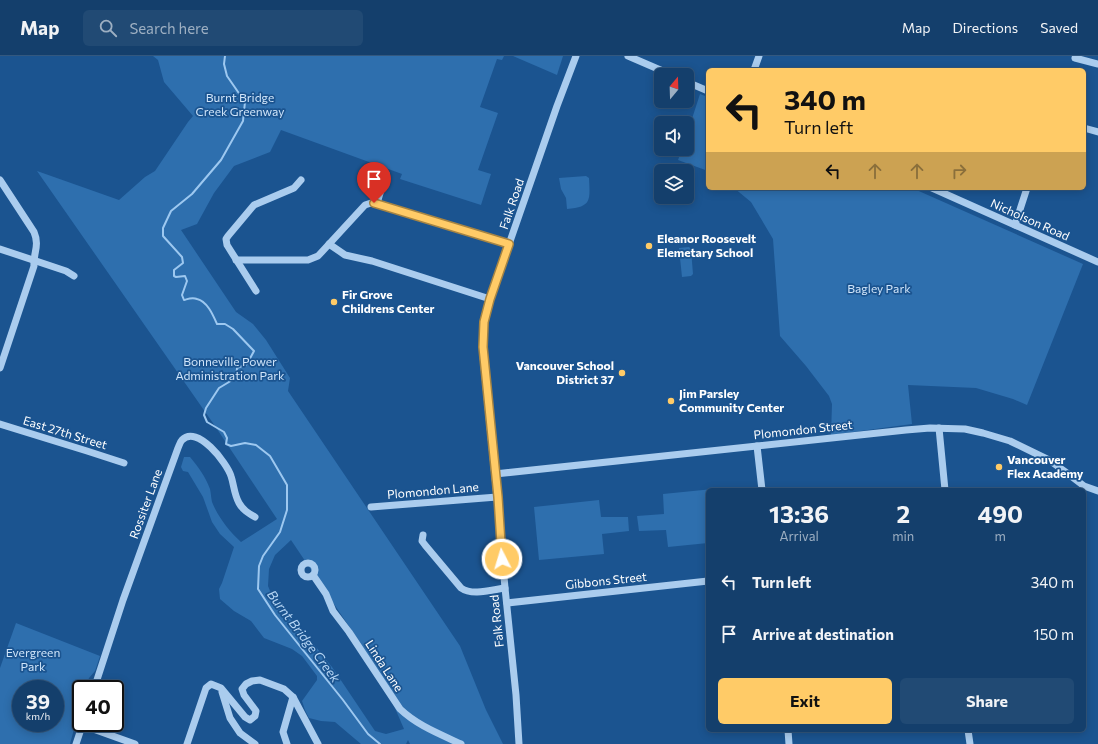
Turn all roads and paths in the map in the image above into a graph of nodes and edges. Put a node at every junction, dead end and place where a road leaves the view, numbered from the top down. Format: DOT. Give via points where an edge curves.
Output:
graph roads {
  1 [pos="576,56"];
  2 [pos="628,56"];
  3 [pos="759,56"];
  4 [pos="1075,58"];
  5 [pos="643,59"];
  6 [pos="1098,64"];
  7 [pos="659,68"];
  8 [pos="755,68"];
  9 [pos="694,85"];
  10 [pos="706,90"];
  11 [pos="1086,129"];
  12 [pos="1098,132"];
  13 [pos="386,174"];
  14 [pos="0,180"];
  15 [pos="301,180"];
  16 [pos="936,190"];
  17 [pos="1026,190"];
  18 [pos="377,203"];
  19 [pos="1015,224"];
  20 [pos="329,244"];
  21 [pos="509,244"];
  22 [pos="0,249"];
  23 [pos="34,260"];
  24 [pos="236,260"];
  25 [pos="1098,262"];
  26 [pos="74,276"];
  27 [pos="256,291"];
  28 [pos="490,299"];
  29 [pos="0,368"];
  30 [pos="0,424"];
  31 [pos="939,428"];
  32 [pos="757,446"];
  33 [pos="124,463"];
  34 [pos="495,474"];
  35 [pos="762,488"];
  36 [pos="945,488"];
  37 [pos="1084,488"];
  38 [pos="1086,488"];
  39 [pos="1098,491"];
  40 [pos="498,497"];
  41 [pos="371,507"];
  42 [pos="255,517"];
  43 [pos="423,535"];
  44 [pos="313,575"];
  45 [pos="706,581"];
  46 [pos="505,588"];
  47 [pos="507,603"];
  48 [pos="97,680"];
  49 [pos="221,688"];
  50 [pos="292,701"];
  51 [pos="80,732"];
  52 [pos="104,732"];
  53 [pos="788,732"];
  54 [pos="968,732"];
  55 [pos="76,744"];
  56 [pos="135,744"];
  57 [pos="187,744"];
  58 [pos="255,744"];
  59 [pos="287,744"];
  60 [pos="318,744"];
  61 [pos="461,744"];
  62 [pos="519,744"];
  63 [pos="789,744"];
  64 [pos="970,744"];
  1 -- 21 [label="street, Falk Road"];
  2 -- 5 [label="street"];
  3 -- 8 [label="street"];
  4 -- 6 [label="street"];
  5 -- 7 [label="street"];
  9 -- 10 [label="street"];
  11 -- 12 [label="street"];
  13 -- 18 [label="street"];
  14 -- 23 [label="street" via="37,239"];
  15 -- 24 [label="street" via="294,188 254,205 228,236 227,245"];
  16 -- 19 [label="street, Nicholson Road"];
  17 -- 19 [label="street"];
  18 -- 20 [label="street" via="365,205"];
  18 -- 21 [label="street"];
  19 -- 25 [label="street, Nicholson Road"];
  20 -- 24 [label="street" via="318,256 308,260"];
  20 -- 28 [label="street" via="345,255 372,261"];
  21 -- 28 [label="street, Falk Road"];
  22 -- 23 [label="street"];
  23 -- 26 [label="street"];
  23 -- 29 [label="street"];
  24 -- 27 [label="street"];
  28 -- 34 [label="street, Falk Road" via="484,322 483,347"];
  30 -- 33 [label="street, East 27th Street"];
  31 -- 32 [label="street, Plomondon Street"];
  31 -- 36 [label="street"];
  31 -- 37 [label="street, Plomondon Street" via="965,429 1010,441 1049,460"];
  32 -- 34 [label="street, Plomondon Street"];
  32 -- 35 [label="street"];
  34 -- 40 [label="street, Falk Road"];
  38 -- 39 [label="street, Plomondon Street"];
  40 -- 41 [label="street, Plomondon Lane"];
  40 -- 46 [label="street, Falk Road"];
  42 -- 48 [label="street, Rossiter Lane" via="246,512 238,502 231,475 223,461 209,446 195,436 182,440 123,600"];
  43 -- 46 [label="street" via="422,541 464,590 480,592"];
  44 -- 61 [label="street, Linda Lane" via="326,594 333,611 400,709 419,724"];
  45 -- 47 [label="street, Gibbons Street"];
  46 -- 47 [label="street, Falk Road"];
  47 -- 62 [label="street, Falk Road"];
  49 -- 50 [label="street" via="250,720 256,716 256,711 242,689 252,681 260,680 284,690"];
  49 -- 57 [label="street" via="211,684 206,688"];
  49 -- 58 [label="street" via="230,718 240,733"];
  50 -- 59 [label="street" via="283,732"];
  50 -- 60 [label="street"];
  51 -- 55 [label="street"];
  52 -- 56 [label="street"];
  53 -- 63 [label="street"];
  54 -- 64 [label="street"];
}
